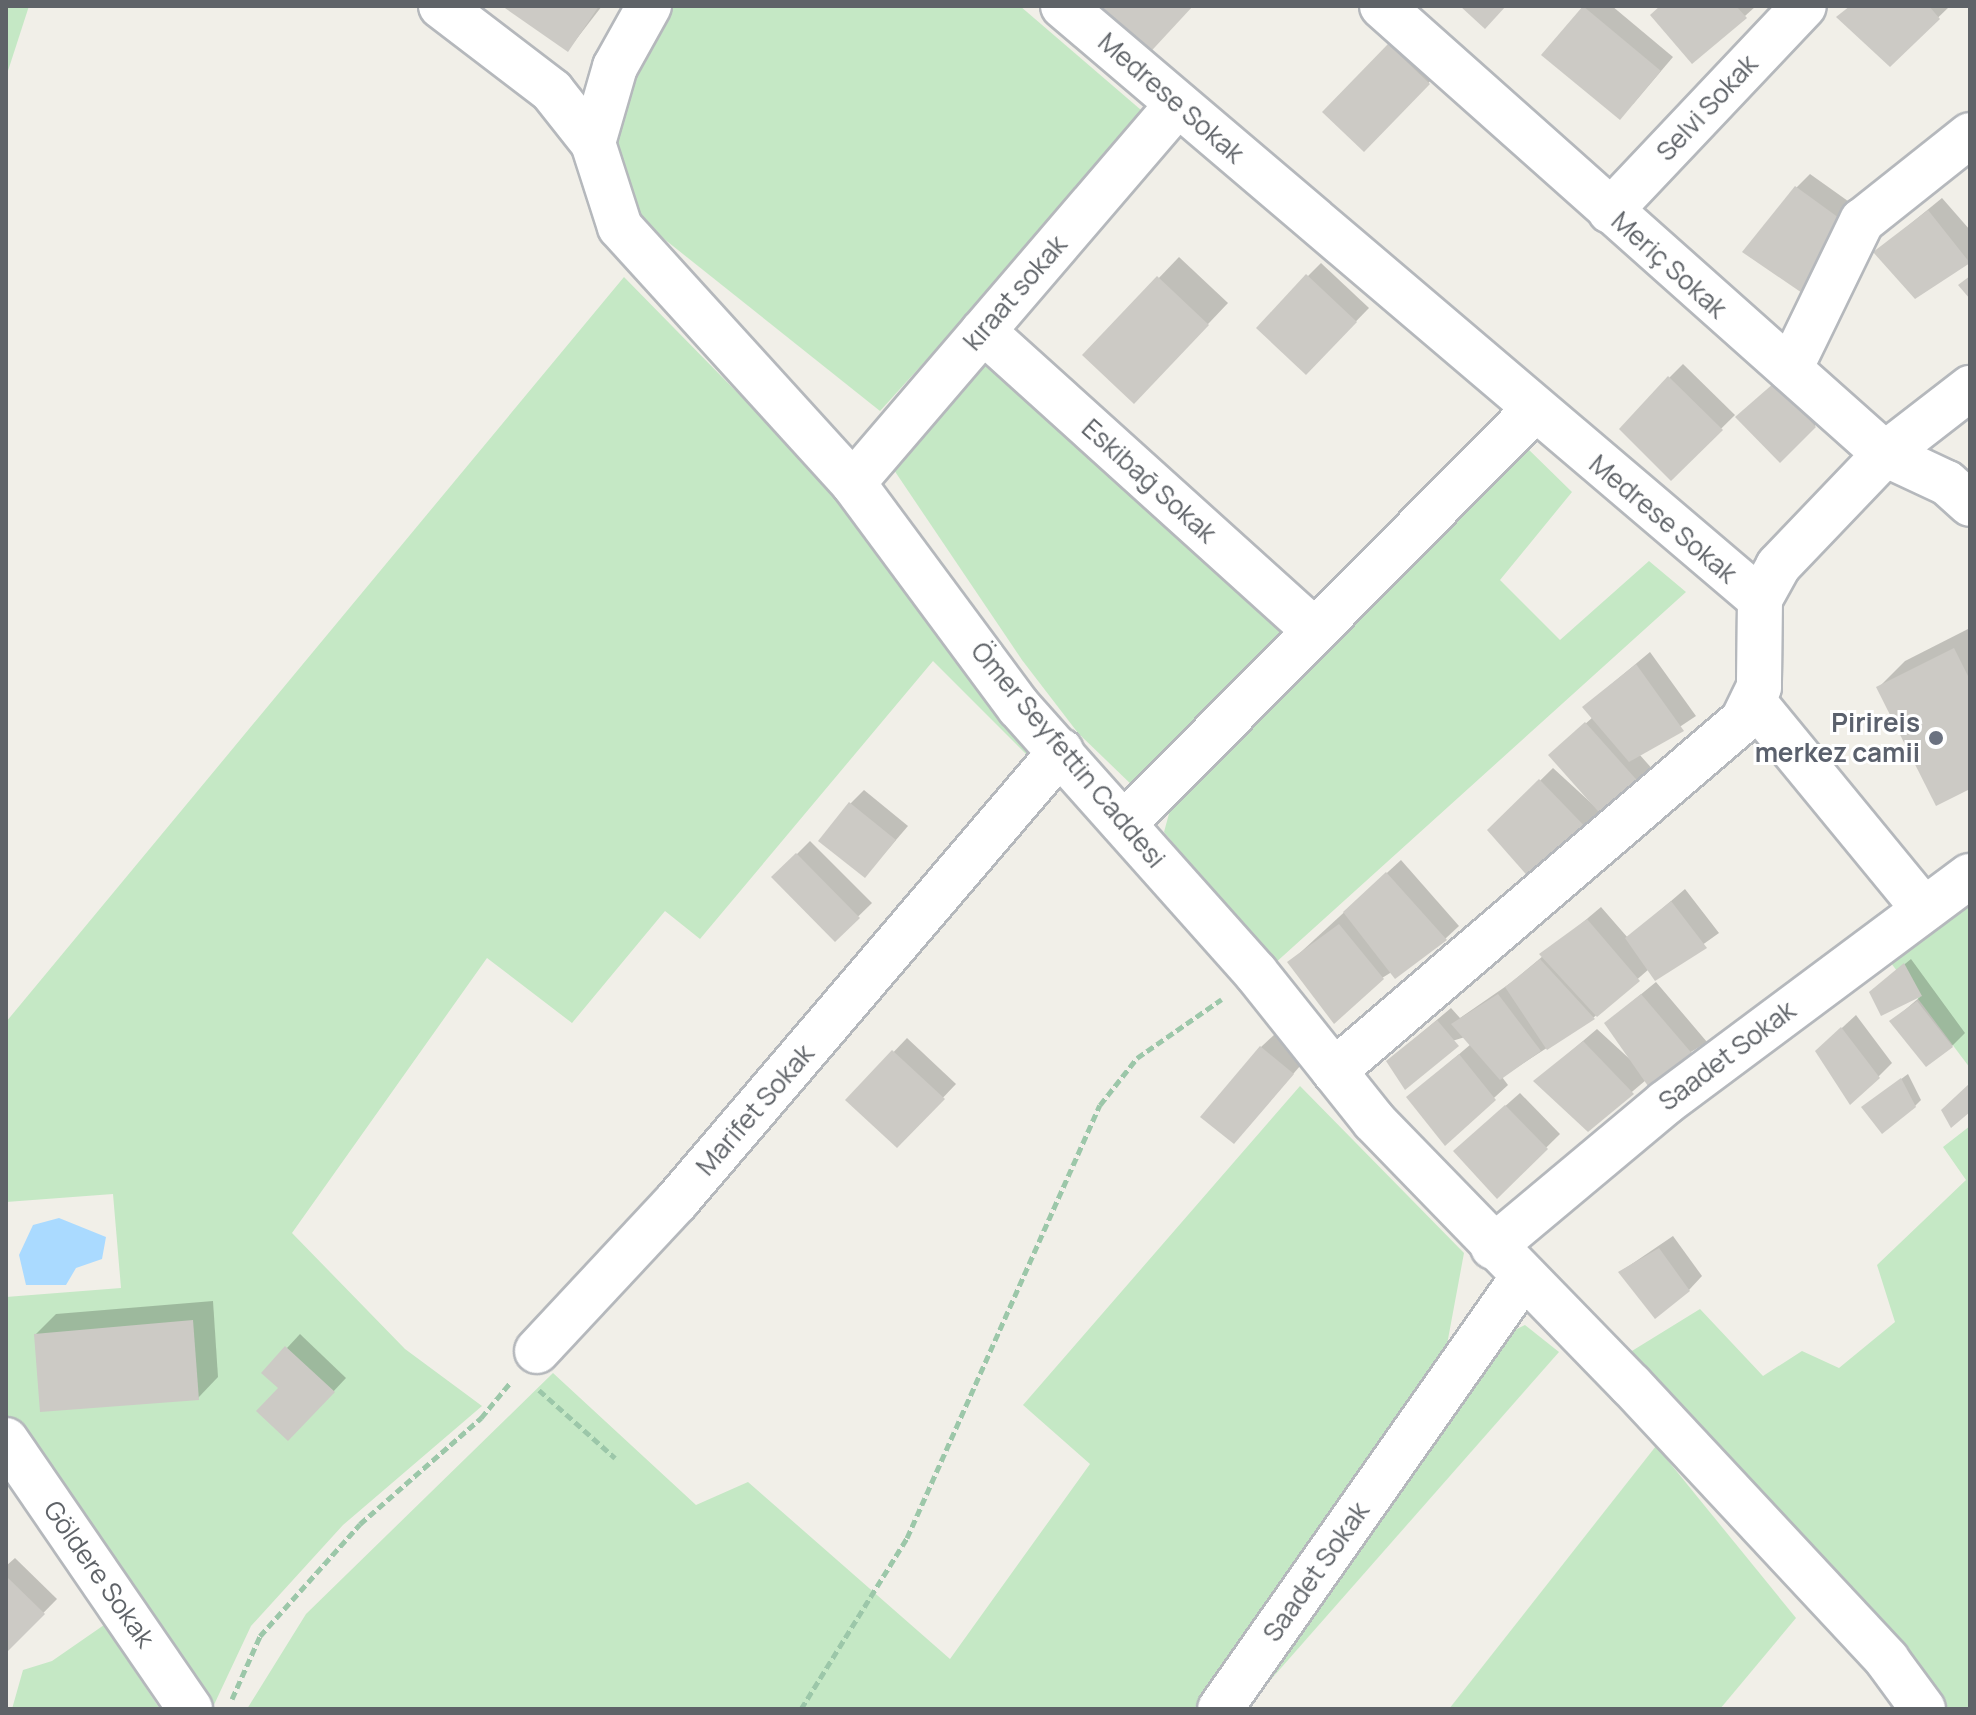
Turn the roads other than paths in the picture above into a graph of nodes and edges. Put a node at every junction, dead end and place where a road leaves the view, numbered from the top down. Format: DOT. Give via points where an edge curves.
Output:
graph roads {
  1 [pos="441,6"];
  2 [pos="649,6"];
  3 [pos="1063,6"];
  4 [pos="1382,6"];
  5 [pos="1804,6"];
  6 [pos="1178,104"];
  7 [pos="1970,135"];
  8 [pos="593,143"];
  9 [pos="1610,211"];
  10 [pos="983,331"];
  11 [pos="1790,369"];
  12 [pos="1970,388"];
  13 [pos="1534,410"];
  14 [pos="1885,454"];
  15 [pos="853,483"];
  16 [pos="1970,504"];
  17 [pos="1760,599"];
  18 [pos="1315,631"];
  19 [pos="1753,701"];
  20 [pos="1061,751"];
  21 [pos="1124,824"];
  22 [pos="1970,876"];
  23 [pos="1924,909"];
  24 [pos="1334,1071"];
  25 [pos="1493,1247"];
  26 [pos="1523,1277"];
  27 [pos="537,1351"];
  28 [pos="6,1440"];
  29 [pos="190,1709"];
  30 [pos="1220,1709"];
  31 [pos="1923,1709"];
  1 -- 8 [label="street" via="552,91"];
  2 -- 8 [label="street" via="615,67"];
  3 -- 6 [label="street, Medrese Sokak"];
  4 -- 9 [label="street, Meriç Sokak"];
  5 -- 9 [label="street, Selvi Sokak"];
  6 -- 10 [label="street, kıraat sokak"];
  6 -- 13 [label="street, Medrese Sokak"];
  7 -- 11 [label="street" via="1862,221"];
  8 -- 15 [label="street, Ömer Seyfettin Caddesi" via="620,227"];
  9 -- 11 [label="street, Meriç Sokak"];
  10 -- 15 [label="street, kıraat sokak"];
  10 -- 18 [label="street, Eskibağ Sokak"];
  11 -- 14 [label="street, Meriç Sokak"];
  12 -- 14 [label="street"];
  13 -- 17 [label="street, Medrese Sokak"];
  13 -- 18 [label="street"];
  14 -- 16 [label="street, Meriç Sokak" via="1947,483"];
  14 -- 17 [label="street" via="1778,566"];
  15 -- 20 [label="street, Ömer Seyfettin Caddesi" via="1019,707"];
  17 -- 19 [label="street, Medrese Sokak" via="1759,687"];
  18 -- 21 [label="street"];
  19 -- 23 [label="street"];
  19 -- 24 [label="street, Medrese Sokak" via="1743,720"];
  20 -- 21 [label="street, Ömer Seyfettin Caddesi"];
  20 -- 27 [label="street, Marifet Sokak" via="676,1202"];
  21 -- 24 [label="street, Ömer Seyfettin Caddesi" via="1256,973"];
  22 -- 23 [label="street, Saadet Sokak"];
  23 -- 25 [label="street, Saadet Sokak" via="1665,1103"];
  24 -- 25 [label="street, Ömer Seyfettin Caddesi"];
  25 -- 26 [label="street, Ömer Seyfettin Caddesi"];
  26 -- 30 [label="street, Saadet Sokak"];
  26 -- 31 [label="street, Ömer Seyfettin Caddesi" via="1887,1660"];
  28 -- 29 [label="street, Göldere Sokak"];
}
